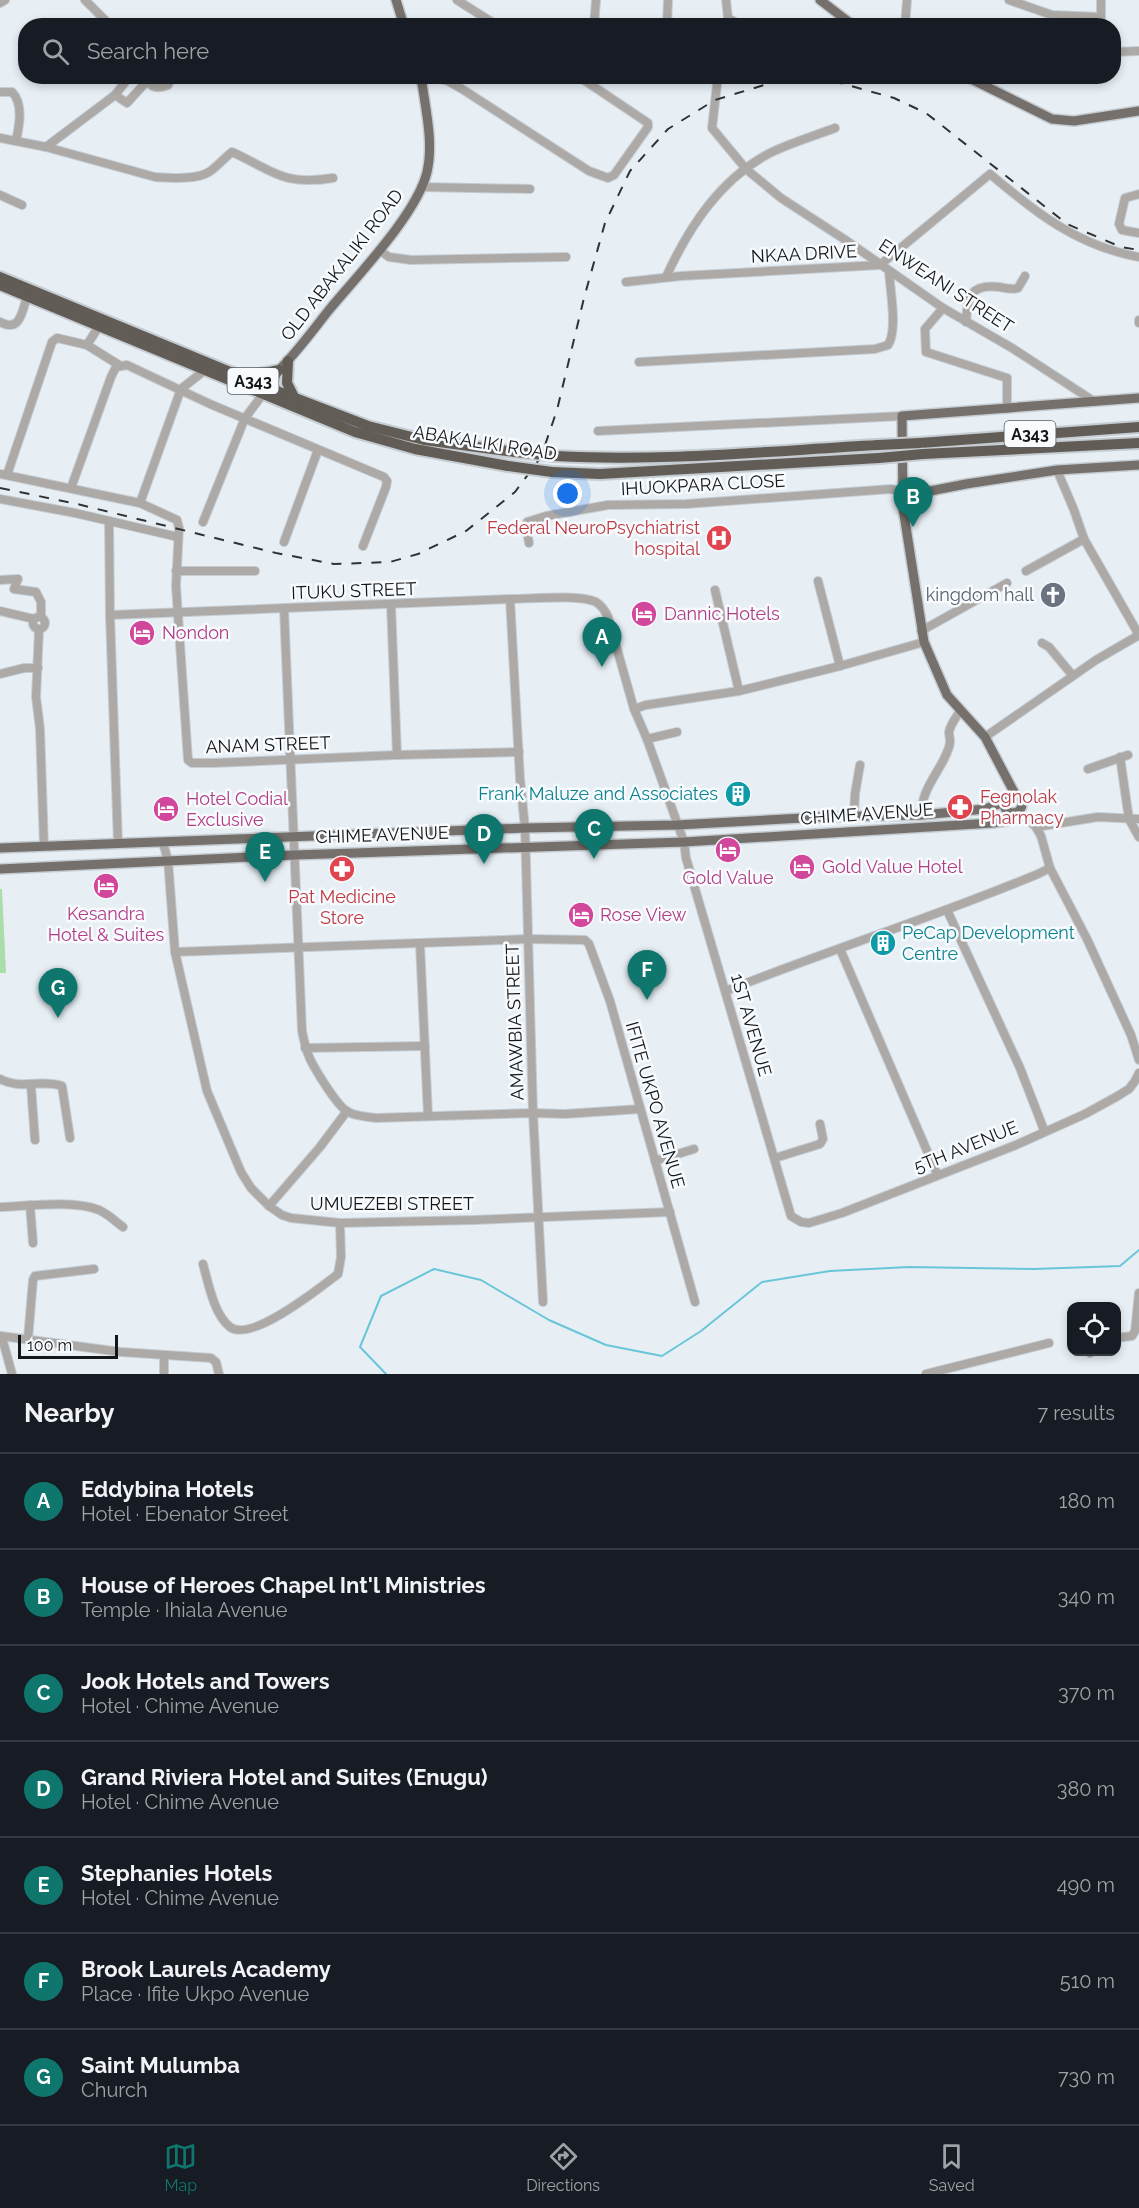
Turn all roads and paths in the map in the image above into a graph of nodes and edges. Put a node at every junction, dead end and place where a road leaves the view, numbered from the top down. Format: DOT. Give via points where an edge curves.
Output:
graph roads {
  1 [pos="5,0"];
  2 [pos="85,0"];
  3 [pos="396,0"];
  4 [pos="457,0"];
  5 [pos="596,0"];
  6 [pos="668,0"];
  7 [pos="726,0"];
  8 [pos="907,0"];
  9 [pos="1009,0"];
  10 [pos="1101,0"];
  11 [pos="826,2"];
  12 [pos="0,3"];
  13 [pos="727,16"];
  14 [pos="103,18"];
  15 [pos="402,18"];
  16 [pos="485,18"];
  17 [pos="595,18"];
  18 [pos="667,18"];
  19 [pos="845,18"];
  20 [pos="906,18"];
  21 [pos="1075,18"];
  22 [pos="1101,18"];
  23 [pos="1139,51"];
  24 [pos="1121,52"];
  25 [pos="124,84"];
  26 [pos="143,84"];
  27 [pos="151,84"];
  28 [pos="168,84"];
  29 [pos="422,84"];
  30 [pos="453,84"];
  31 [pos="590,84"];
  32 [pos="716,84"];
  33 [pos="980,84"];
  34 [pos="0,92"];
  35 [pos="115,95"];
  36 [pos="1139,111"];
  37 [pos="835,128"];
  38 [pos="0,138"];
  39 [pos="16,141"];
  40 [pos="46,147"];
  41 [pos="746,169"];
  42 [pos="333,178"];
  43 [pos="421,187"];
  44 [pos="530,189"];
  45 [pos="1139,194"];
  46 [pos="0,195"];
  47 [pos="22,205"];
  48 [pos="1139,233"];
  49 [pos="379,250"];
  50 [pos="566,257"];
  51 [pos="1139,257"];
  52 [pos="880,265"];
  53 [pos="889,271"];
  54 [pos="1025,276"];
  55 [pos="0,277"];
  56 [pos="666,277"];
  57 [pos="626,282"];
  58 [pos="0,285"];
  59 [pos="27,297"];
  60 [pos="943,308"];
  61 [pos="966,321"];
  62 [pos="0,322"];
  63 [pos="99,326"];
  64 [pos="87,345"];
  65 [pos="288,361"];
  66 [pos="639,362"];
  67 [pos="119,365"];
  68 [pos="279,369"];
  69 [pos="205,370"];
  70 [pos="244,377"];
  71 [pos="181,389"];
  72 [pos="266,391"];
  73 [pos="294,398"];
  74 [pos="1139,398"];
  75 [pos="1095,402"];
  76 [pos="1007,409"];
  77 [pos="902,416"];
  78 [pos="245,418"];
  79 [pos="1139,427"];
  80 [pos="598,431"];
  81 [pos="1139,443"];
  82 [pos="318,450"];
  83 [pos="1139,465"];
  84 [pos="1057,470"];
  85 [pos="3,474"];
  86 [pos="71,488"];
  87 [pos="904,492"];
  88 [pos="0,498"];
  89 [pos="140,503"];
  90 [pos="109,521"];
  91 [pos="203,522"];
  92 [pos="178,537"];
  93 [pos="1084,539"];
  94 [pos="284,542"];
  95 [pos="529,543"];
  96 [pos="363,546"];
  97 [pos="176,571"];
  98 [pos="255,571"];
  99 [pos="1026,571"];
  100 [pos="0,579"];
  101 [pos="818,581"];
  102 [pos="1007,583"];
  103 [pos="715,590"];
  104 [pos="510,599"];
  105 [pos="598,603"];
  106 [pos="391,605"];
  107 [pos="284,609"];
  108 [pos="0,611"];
  109 [pos="178,612"];
  110 [pos="110,615"];
  111 [pos="37,618"];
  112 [pos="921,631"];
  113 [pos="1139,635"];
  114 [pos="924,642"];
  115 [pos="1042,643"];
  116 [pos="840,666"];
  117 [pos="38,668"];
  118 [pos="0,674"];
  119 [pos="1073,676"];
  120 [pos="740,691"];
  121 [pos="634,710"];
  122 [pos="960,711"];
  123 [pos="677,732"];
  124 [pos="985,737"];
  125 [pos="647,740"];
  126 [pos="519,752"];
  127 [pos="397,755"];
  128 [pos="291,759"];
  129 [pos="860,765"];
  130 [pos="1088,769"];
  131 [pos="1009,799"];
  132 [pos="1016,812"];
  133 [pos="922,815"];
  134 [pos="854,816"];
  135 [pos="1129,819"];
  136 [pos="1139,819"];
  137 [pos="677,825"];
  138 [pos="1036,827"];
  139 [pos="525,828"];
  140 [pos="294,836"];
  141 [pos="1139,837"];
  142 [pos="163,843"];
  143 [pos="684,843"];
  144 [pos="118,844"];
  145 [pos="44,846"];
  146 [pos="526,846"];
  147 [pos="0,848"];
  148 [pos="295,855"];
  149 [pos="168,860"];
  150 [pos="1050,868"];
  151 [pos="0,869"];
  152 [pos="947,910"];
  153 [pos="528,939"];
  154 [pos="420,944"];
  155 [pos="298,947"];
  156 [pos="840,949"];
  157 [pos="175,952"];
  158 [pos="726,991"];
  159 [pos="425,1046"];
  160 [pos="305,1048"];
  161 [pos="1139,1060"];
  162 [pos="1139,1073"];
  163 [pos="0,1079"];
  164 [pos="31,1086"];
  165 [pos="640,1109"];
  166 [pos="347,1111"];
  167 [pos="533,1113"];
  168 [pos="429,1116"];
  169 [pos="820,1124"];
  170 [pos="1044,1130"];
  171 [pos="70,1138"];
  172 [pos="35,1140"];
  173 [pos="694,1149"];
  174 [pos="775,1158"];
  175 [pos="655,1161"];
  176 [pos="937,1174"];
  177 [pos="30,1205"];
  178 [pos="269,1206"];
  179 [pos="0,1207"];
  180 [pos="670,1212"];
  181 [pos="540,1216"];
  182 [pos="791,1216"];
  183 [pos="340,1223"];
  184 [pos="123,1227"];
  185 [pos="33,1243"];
  186 [pos="203,1264"];
  187 [pos="94,1269"];
  188 [pos="1139,1293"];
  189 [pos="543,1302"];
  190 [pos="695,1302"];
  191 [pos="0,1336"];
  192 [pos="1121,1337"];
  193 [pos="28,1340"];
  194 [pos="1049,1343"];
  195 [pos="164,1355"];
  196 [pos="12,1374"];
  197 [pos="164,1374"];
  198 [pos="219,1374"];
  199 [pos="926,1374"];
  1 -- 12 [label="street"];
  2 -- 14 [label="street"];
  3 -- 15 [label="main road"];
  4 -- 16 [label="street"];
  5 -- 17 [label="street"];
  6 -- 18 [label="street"];
  7 -- 13 [label="street"];
  8 -- 20 [label="street"];
  9 -- 21 [label="street" via="1052,15"];
  10 -- 22 [label="street"];
  11 -- 19 [label="main road"];
  23 -- 24 [label="street"];
  25 -- 35 [label="street"];
  26 -- 35 [label="street" via="127,103"];
  27 -- 28 [label="street" via="160,88"];
  29 -- 43 [label="main road, OLD ABAKALIKI ROAD" via="429,142 427,171"];
  30 -- 31 [label="street" via="590,171 608,178 614,175 648,123"];
  32 -- 41 [label="street, ENWEANI STREET" via="712,128"];
  33 -- 36 [label="main road" via="1052,119 1074,122"];
  34 -- 39 [label="street" via="12,92 17,99 20,118"];
  35 -- 40 [label="street"];
  37 -- 41 [label="street" via="771,152"];
  38 -- 39 [label="street"];
  39 -- 40 [label="street"];
  40 -- 42 [label="street" via="155,177 200,175 232,152 283,177 300,181"];
  41 -- 52 [label="street, ENWEANI STREET" via="781,198"];
  41 -- 56 [label="street" via="713,198"];
  43 -- 44 [label="street"];
  43 -- 49 [label="main road, OLD ABAKALIKI ROAD"];
  45 -- 48 [label="street" via="1125,198 1119,224 1122,230"];
  46 -- 47 [label="street"];
  49 -- 50 [label="street" via="389,257 411,260"];
  49 -- 65 [label="main road, OLD ABAKALIKI ROAD"];
  51 -- 52 [label="street, NKAA DRIVE" via="1106,250 1076,237 1035,212 990,174"];
  52 -- 53 [label="street, ENWEANI STREET"];
  52 -- 56 [label="street, NKAA DRIVE"];
  53 -- 60 [label="street, ENWEANI STREET"];
  53 -- 66 [label="street" via="892,324 888,345 875,349"];
  54 -- 61 [label="street" via="1018,288 1012,290 974,290"];
  55 -- 70 [label="highway, ABAKALIKI ROAD / A343"];
  56 -- 57 [label="street, NKAA DRIVE"];
  58 -- 59 [label="highway, ABAKALIKI ROAD / A343"];
  59 -- 62 [label="street" via="13,326"];
  59 -- 63 [label="highway, ABAKALIKI ROAD / A343"];
  60 -- 61 [label="street, ENWEANI STREET"];
  60 -- 76 [label="street" via="925,329 926,352 1007,378"];
  61 -- 75 [label="street, ENWEANI STREET"];
  63 -- 64 [label="street"];
  63 -- 69 [label="highway, ABAKALIKI ROAD / A343"];
  64 -- 67 [label="street"];
  64 -- 85 [label="street" via="57,338 52,342"];
  65 -- 68 [label="main road, OLD ABAKALIKI ROAD"];
  65 -- 73 [label="highway" via="287,383"];
  67 -- 71 [label="street"];
  67 -- 86 [label="street" via="111,377"];
  68 -- 70 [label="highway"];
  68 -- 72 [label="main road, OLD ABAKALIKI ROAD"];
  69 -- 71 [label="street"];
  69 -- 72 [label="highway, ABAKALIKI ROAD / A343"];
  70 -- 72 [label="highway, ABAKALIKI ROAD / A343"];
  71 -- 78 [label="street"];
  71 -- 89 [label="street"];
  72 -- 73 [label="highway, ABAKALIKI ROAD / A343"];
  72 -- 78 [label="street"];
  72 -- 81 [label="highway, ABAKALIKI ROAD / A343, bridge" via="372,437 415,449 552,472 600,474"];
  73 -- 79 [label="highway, ABAKALIKI ROAD / A343, bridge" via="394,434 556,456 635,458"];
  74 -- 75 [label="main road"];
  75 -- 76 [label="main road"];
  76 -- 77 [label="main road"];
  77 -- 80 [label="street"];
  77 -- 87 [label="main road"];
  78 -- 82 [label="street"];
  78 -- 91 [label="street"];
  82 -- 94 [label="street"];
  82 -- 96 [label="street" via="386,479"];
  83 -- 84 [label="main road"];
  84 -- 87 [label="main road"];
  84 -- 93 [label="street"];
  85 -- 86 [label="street"];
  86 -- 89 [label="street"];
  87 -- 95 [label="street, IHUOKPARA CLOSE" via="891,489 686,504 608,505 527,522"];
  87 -- 112 [label="main road"];
  88 -- 90 [label="street"];
  89 -- 92 [label="street, ANAM STREET" via="177,519"];
  90 -- 92 [label="street"];
  90 -- 110 [label="street"];
  92 -- 97 [label="street, ANAM STREET"];
  93 -- 99 [label="street"];
  93 -- 113 [label="street"];
  97 -- 98 [label="street"];
  97 -- 109 [label="street, ANAM STREET"];
  100 -- 111 [label="street" via="18,579 14,589 36,592 41,602"];
  101 -- 116 [label="street"];
  102 -- 112 [label="street"];
  103 -- 120 [label="street"];
  104 -- 105 [label="street, ITUKU STREET" via="573,598"];
  104 -- 106 [label="street, ITUKU STREET"];
  104 -- 126 [label="street, AMAWBIA STREET"];
  105 -- 121 [label="street, 1ST AVENUE" via="608,617"];
  106 -- 107 [label="street, ITUKU STREET"];
  106 -- 127 [label="street"];
  107 -- 109 [label="street, ITUKU STREET"];
  107 -- 128 [label="street"];
  108 -- 111 [label="street"];
  109 -- 110 [label="street, ITUKU STREET"];
  109 -- 128 [label="street, ANAM STREET" via="188,760 213,763"];
  110 -- 144 [label="street"];
  111 -- 117 [label="street" via="45,626 39,630"];
  112 -- 114 [label="main road"];
  113 -- 119 [label="street"];
  114 -- 116 [label="street"];
  114 -- 122 [label="main road" via="937,676"];
  115 -- 119 [label="street" via="1049,646"];
  116 -- 120 [label="street"];
  117 -- 118 [label="street"];
  117 -- 145 [label="street"];
  119 -- 124 [label="street"];
  120 -- 121 [label="street"];
  121 -- 125 [label="street, 1ST AVENUE"];
  122 -- 124 [label="main road"];
  122 -- 133 [label="street" via="948,735 944,759 926,792"];
  123 -- 125 [label="street"];
  124 -- 131 [label="main road" via="1004,771"];
  125 -- 137 [label="street, 1ST AVENUE"];
  126 -- 127 [label="street, ANAM STREET"];
  126 -- 139 [label="street, AMAWBIA STREET"];
  127 -- 128 [label="street, ANAM STREET"];
  128 -- 140 [label="street"];
  129 -- 134 [label="street"];
  130 -- 135 [label="street" via="1124,756"];
  131 -- 132 [label="main road" via="1007,811"];
  131 -- 132 [label="main road" via="1021,801"];
  131 -- 133 [label="main road, CHIME AVENUE" via="985,809"];
  132 -- 138 [label="street"];
  132 -- 143 [label="main road, CHIME AVENUE" via="1007,821 993,823"];
  133 -- 134 [label="main road, CHIME AVENUE"];
  134 -- 137 [label="main road, CHIME AVENUE"];
  135 -- 136 [label="street"];
  135 -- 138 [label="street" via="1072,819"];
  135 -- 141 [label="street"];
  137 -- 139 [label="main road, CHIME AVENUE"];
  137 -- 143 [label="street, 1ST AVENUE"];
  138 -- 150 [label="street"];
  139 -- 140 [label="main road, CHIME AVENUE"];
  139 -- 146 [label="street, AMAWBIA STREET"];
  140 -- 142 [label="main road, CHIME AVENUE"];
  140 -- 148 [label="street"];
  142 -- 144 [label="main road, CHIME AVENUE"];
  142 -- 149 [label="street, UMUEZEBI STREET"];
  143 -- 146 [label="main road, CHIME AVENUE"];
  143 -- 158 [label="street, 1ST AVENUE"];
  144 -- 145 [label="main road, CHIME AVENUE"];
  145 -- 147 [label="main road, CHIME AVENUE"];
  146 -- 148 [label="main road, CHIME AVENUE"];
  146 -- 153 [label="street, AMAWBIA STREET"];
  148 -- 149 [label="main road, CHIME AVENUE"];
  148 -- 155 [label="street"];
  149 -- 151 [label="main road, CHIME AVENUE"];
  149 -- 157 [label="street, UMUEZEBI STREET"];
  150 -- 152 [label="street"];
  150 -- 161 [label="street" via="1087,939"];
  152 -- 156 [label="street"];
  152 -- 170 [label="street" via="1020,1068"];
  153 -- 154 [label="street"];
  153 -- 165 [label="street, IFITE UKPO AVENUE" via="579,939 589,944 610,1001"];
  153 -- 167 [label="street, AMAWBIA STREET"];
  154 -- 155 [label="street"];
  154 -- 159 [label="street"];
  155 -- 157 [label="street"];
  155 -- 160 [label="street"];
  156 -- 158 [label="street"];
  156 -- 176 [label="street"];
  157 -- 178 [label="street, UMUEZEBI STREET" via="207,1091 242,1172"];
  158 -- 174 [label="street, 1ST AVENUE"];
  159 -- 160 [label="street"];
  159 -- 168 [label="street"];
  160 -- 166 [label="street"];
  162 -- 170 [label="street, 5TH AVENUE" via="1136,1082 1116,1097"];
  163 -- 164 [label="street"];
  164 -- 171 [label="street" via="62,1086"];
  164 -- 172 [label="street"];
  165 -- 167 [label="street"];
  165 -- 175 [label="street, IFITE UKPO AVENUE"];
  166 -- 168 [label="street" via="376,1118"];
  166 -- 178 [label="street"];
  167 -- 168 [label="street"];
  167 -- 181 [label="street, AMAWBIA STREET"];
  169 -- 174 [label="street" via="820,1144"];
  170 -- 176 [label="street, 5TH AVENUE" via="1016,1145"];
  173 -- 175 [label="street"];
  174 -- 182 [label="street, 1ST AVENUE"];
  175 -- 180 [label="street, IFITE UKPO AVENUE"];
  176 -- 182 [label="street, 5TH AVENUE" via="809,1223"];
  177 -- 179 [label="street"];
  177 -- 184 [label="street" via="98,1210"];
  177 -- 185 [label="street"];
  178 -- 183 [label="street, UMUEZEBI STREET" via="291,1218"];
  180 -- 181 [label="street, UMUEZEBI STREET"];
  180 -- 190 [label="street, IFITE UKPO AVENUE"];
  181 -- 183 [label="street, UMUEZEBI STREET"];
  181 -- 189 [label="street, AMAWBIA STREET"];
  183 -- 186 [label="street" via="338,1274 287,1312 246,1329 235,1329 226,1322 211,1296"];
  187 -- 193 [label="street" via="35,1276"];
  188 -- 192 [label="street" via="1136,1331 1132,1336"];
  191 -- 193 [label="street"];
  191 -- 196 [label="street"];
  193 -- 195 [label="street"];
  194 -- 199 [label="street"];
  195 -- 197 [label="street"];
  195 -- 198 [label="street" via="211,1358"];
}
